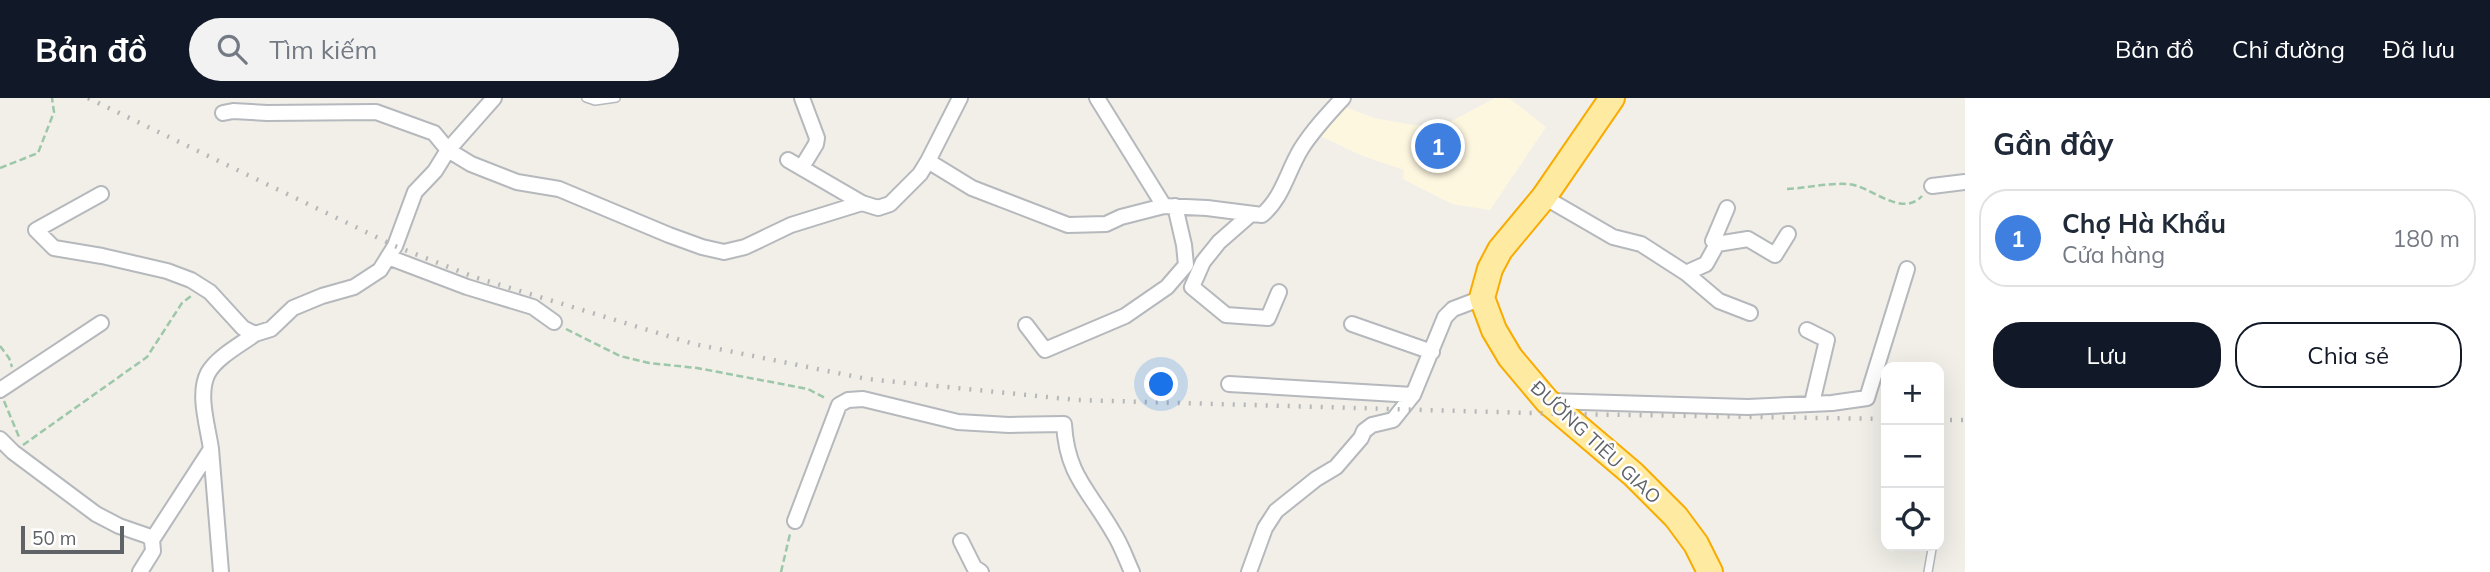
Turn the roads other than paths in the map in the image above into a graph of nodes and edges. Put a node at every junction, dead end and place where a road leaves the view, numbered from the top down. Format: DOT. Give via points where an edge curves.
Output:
graph roads {
  1 [pos="495,98"];
  2 [pos="586,98"];
  3 [pos="616,98"];
  4 [pos="802,98"];
  5 [pos="960,98"];
  6 [pos="1097,98"];
  7 [pos="1343,98"];
  8 [pos="1612,98"];
  9 [pos="223,113"];
  10 [pos="448,150"];
  11 [pos="788,160"];
  12 [pos="928,161"];
  13 [pos="802,167"];
  14 [pos="1965,182"];
  15 [pos="1931,186"];
  16 [pos="101,194"];
  17 [pos="1544,197"];
  18 [pos="862,204"];
  19 [pos="1170,206"];
  20 [pos="1727,208"];
  21 [pos="1251,214"];
  22 [pos="1788,234"];
  23 [pos="1717,244"];
  24 [pos="388,257"];
  25 [pos="1185,257"];
  26 [pos="1203,262"];
  27 [pos="1907,269"];
  28 [pos="1686,273"];
  29 [pos="1279,292"];
  30 [pos="1482,298"];
  31 [pos="1750,313"];
  32 [pos="554,322"];
  33 [pos="101,323"];
  34 [pos="1352,324"];
  35 [pos="1026,325"];
  36 [pos="1807,330"];
  37 [pos="255,334"];
  38 [pos="1432,352"];
  39 [pos="1229,384"];
  40 [pos="6,386"];
  41 [pos="1413,394"];
  42 [pos="1547,401"];
  43 [pos="1812,403"];
  44 [pos="0,439"];
  45 [pos="211,449"];
  46 [pos="794,522"];
  47 [pos="152,540"];
  48 [pos="961,541"];
  49 [pos="1932,551"];
  50 [pos="140,572"];
  51 [pos="221,572"];
  52 [pos="981,572"];
  53 [pos="1132,572"];
  54 [pos="1249,572"];
  55 [pos="1710,572"];
  56 [pos="1928,572"];
  1 -- 10 [label="street"];
  2 -- 3 [label="lane" via="594,102"];
  4 -- 13 [label="street" via="817,138"];
  5 -- 12 [label="street"];
  6 -- 19 [label="street"];
  7 -- 21 [label="street" via="1300,151 1274,205 1262,215"];
  8 -- 17 [label="highway"];
  9 -- 10 [label="street" via="376,112 434,133"];
  10 -- 18 [label="street" via="517,182 559,189 669,235 724,252"];
  10 -- 24 [label="street" via="415,192"];
  11 -- 13 [label="street"];
  12 -- 18 [label="street" via="890,204 878,208"];
  12 -- 19 [label="street" via="972,188 1068,225 1106,224 1121,216"];
  13 -- 18 [label="street"];
  14 -- 15 [label="street"];
  16 -- 37 [label="street" via="36,230 54,248 167,271 202,287"];
  17 -- 28 [label="street" via="1613,237 1641,243"];
  17 -- 30 [label="highway" via="1500,250"];
  19 -- 21 [label="street"];
  19 -- 25 [label="street"];
  20 -- 23 [label="street" via="1713,242"];
  21 -- 26 [label="street"];
  22 -- 23 [label="street" via="1776,255 1748,239"];
  23 -- 28 [label="street" via="1706,264"];
  24 -- 32 [label="street" via="533,307"];
  24 -- 37 [label="street" via="380,270 354,287 293,308 271,329"];
  25 -- 26 [label="street"];
  25 -- 35 [label="street" via="1185,265 1167,287 1097,329 1045,350"];
  26 -- 29 [label="street" via="1192,287 1226,315 1268,317"];
  27 -- 43 [label="street" via="1867,398"];
  28 -- 31 [label="street" via="1719,301"];
  30 -- 38 [label="street" via="1445,317"];
  30 -- 42 [label="highway, ĐƯỜNG TIÊU GIAO" via="1510,357"];
  33 -- 40 [label="street"];
  34 -- 38 [label="street"];
  36 -- 43 [label="street" via="1827,340"];
  37 -- 45 [label="street" via="208,374 204,400"];
  38 -- 41 [label="street"];
  39 -- 41 [label="street"];
  41 -- 54 [label="street" via="1392,419 1364,431 1336,467 1276,511"];
  42 -- 43 [label="street" via="1748,407"];
  42 -- 55 [label="highway, ĐƯỜNG TIÊU GIAO" via="1676,517"];
  44 -- 47 [label="street" via="23,452 96,514"];
  45 -- 47 [label="street"];
  45 -- 51 [label="street"];
  46 -- 53 [label="street" via="839,405 848,400 863,399 958,422 1064,424 1065,449 1072,467 1114,533"];
  47 -- 50 [label="street" via="153,551"];
  48 -- 52 [label="street"];
  49 -- 56 [label="lane"];
}
